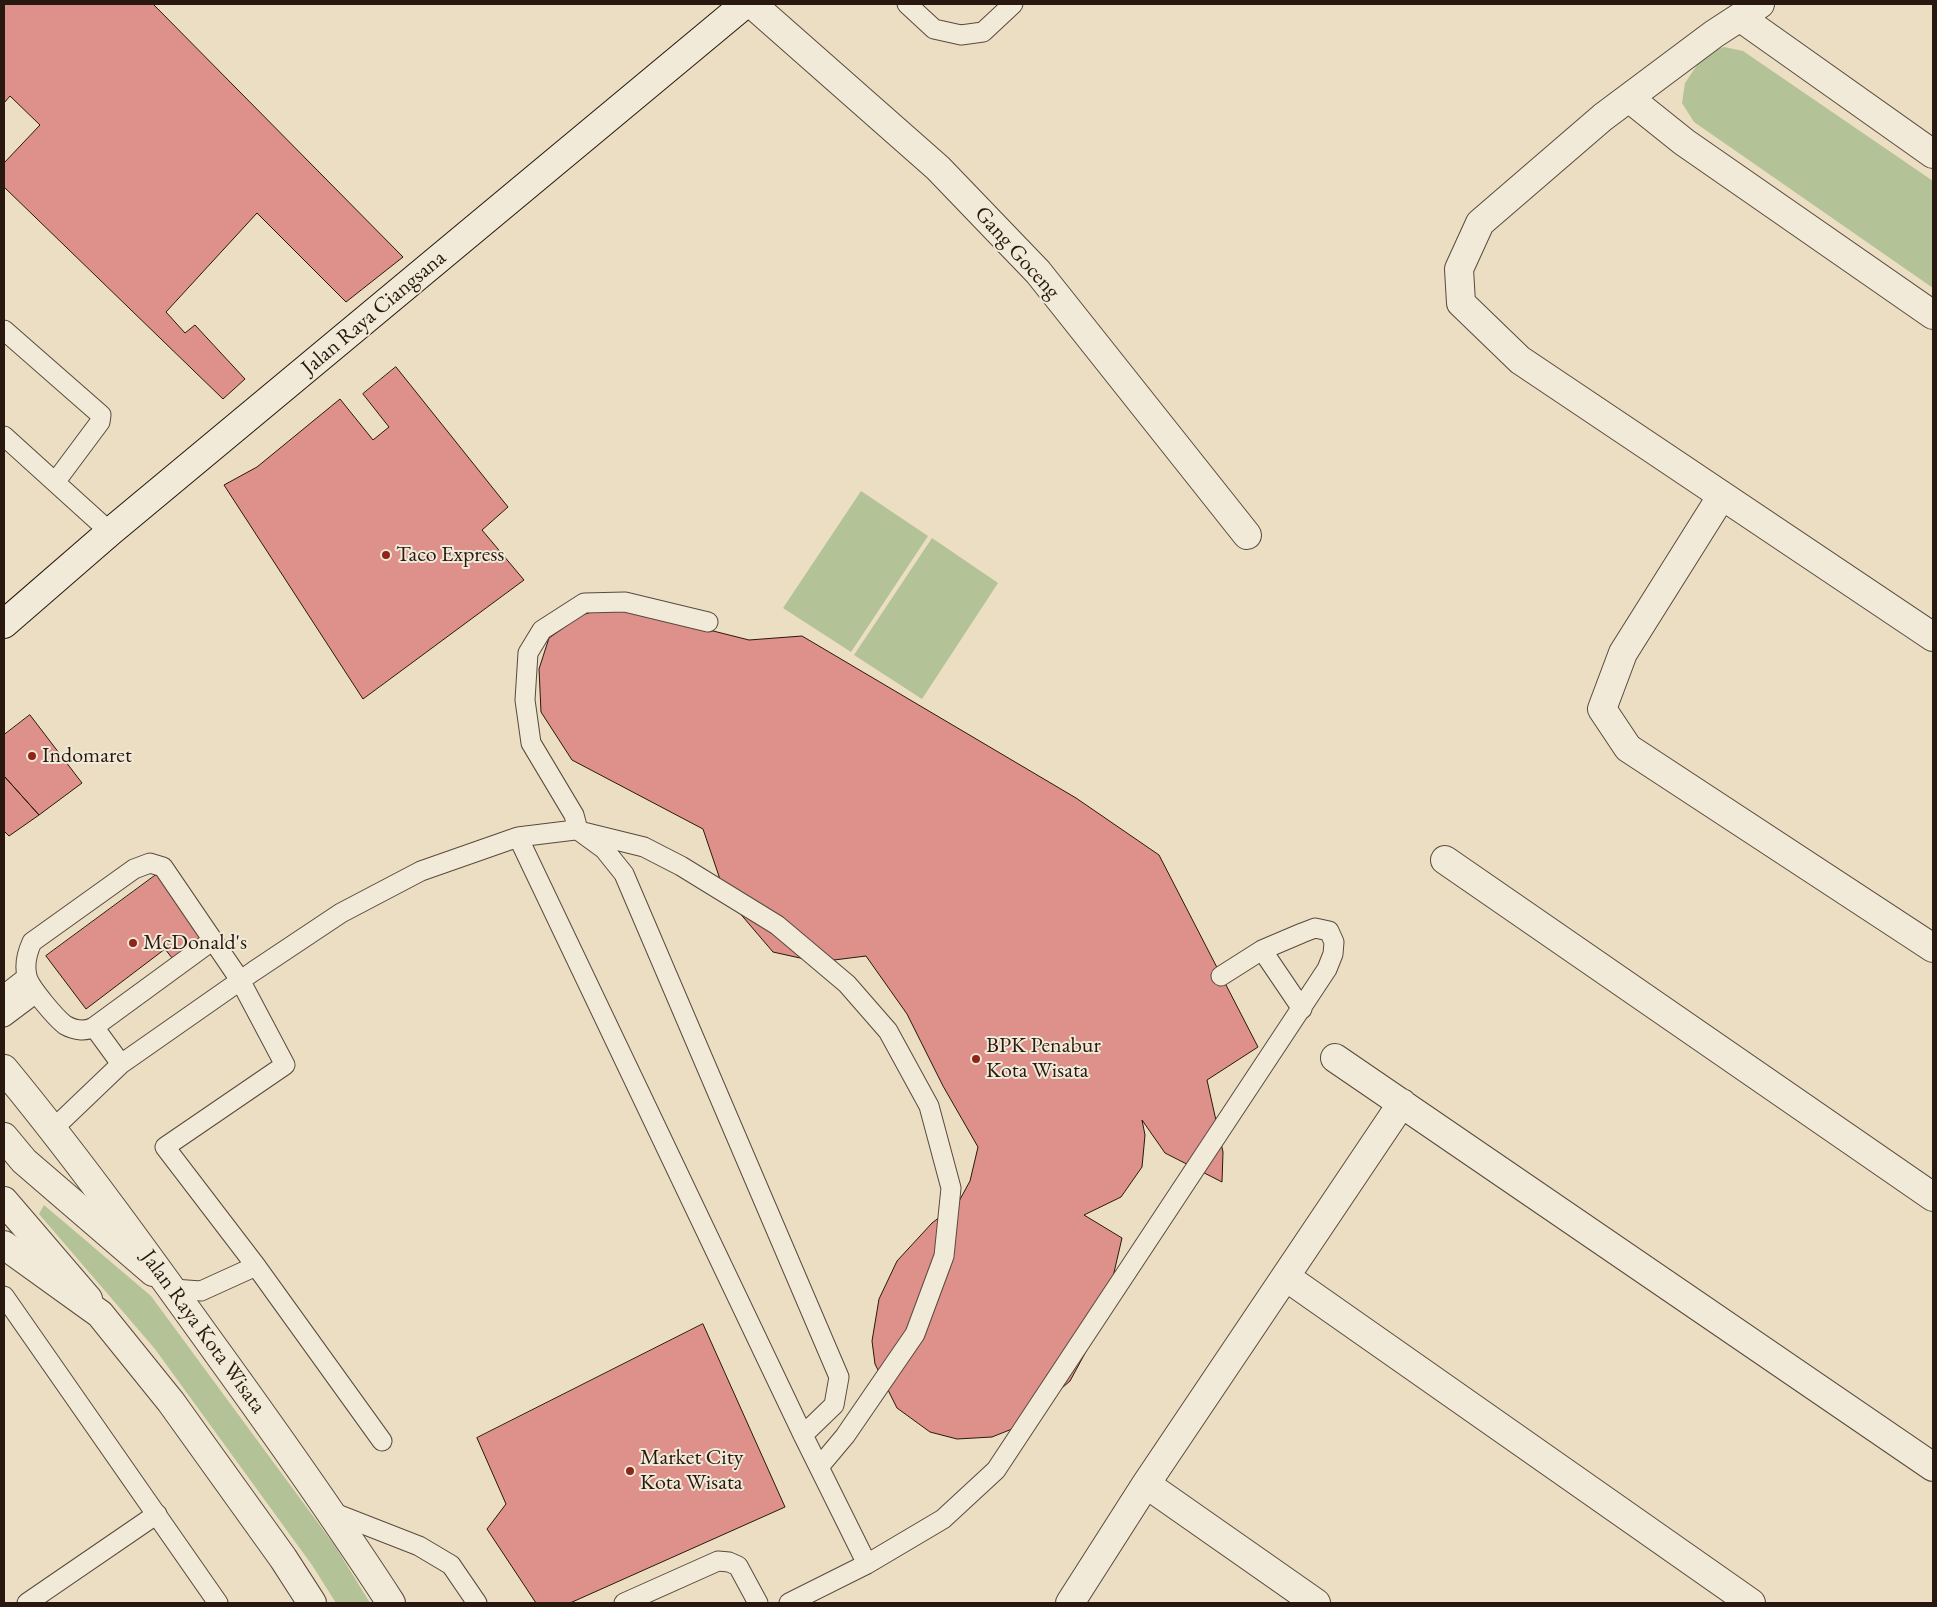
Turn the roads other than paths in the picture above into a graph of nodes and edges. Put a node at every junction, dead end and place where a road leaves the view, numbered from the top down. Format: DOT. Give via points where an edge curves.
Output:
graph roads {
  1 [pos="745,4"];
  2 [pos="752,4"];
  3 [pos="907,4"];
  4 [pos="1013,4"];
  5 [pos="1750,11"];
  6 [pos="1629,98"];
  7 [pos="1933,154"];
  8 [pos="1933,315"];
  9 [pos="4,330"];
  10 [pos="4,436"];
  11 [pos="56,481"];
  12 [pos="1721,497"];
  13 [pos="110,532"];
  14 [pos="1247,535"];
  15 [pos="708,622"];
  16 [pos="4,624"];
  17 [pos="1933,637"];
  18 [pos="578,830"];
  19 [pos="518,837"];
  20 [pos="1445,860"];
  21 [pos="213,940"];
  22 [pos="1933,948"];
  23 [pos="1262,950"];
  24 [pos="1221,976"];
  25 [pos="240,980"];
  26 [pos="31,985"];
  27 [pos="4,995"];
  28 [pos="1302,1009"];
  29 [pos="4,1016"];
  30 [pos="94,1026"];
  31 [pos="1336,1058"];
  32 [pos="121,1064"];
  33 [pos="4,1069"];
  34 [pos="1402,1103"];
  35 [pos="53,1129"];
  36 [pos="4,1137"];
  37 [pos="1933,1197"];
  38 [pos="4,1201"];
  39 [pos="4,1245"];
  40 [pos="256,1266"];
  41 [pos="1286,1277"];
  42 [pos="173,1289"];
  43 [pos="4,1296"];
  44 [pos="100,1314"];
  45 [pos="803,1435"];
  46 [pos="382,1441"];
  47 [pos="1933,1466"];
  48 [pos="818,1467"];
  49 [pos="1146,1484"];
  50 [pos="332,1512"];
  51 [pos="157,1514"];
  52 [pos="867,1564"];
  53 [pos="1286,1592"];
  54 [pos="27,1603"];
  55 [pos="218,1603"];
  56 [pos="312,1603"];
  57 [pos="391,1603"];
  58 [pos="477,1603"];
  59 [pos="624,1603"];
  60 [pos="758,1603"];
  61 [pos="788,1603"];
  62 [pos="1070,1603"];
  63 [pos="1316,1603"];
  64 [pos="1750,1603"];
  1 -- 13 [label="street, Jalan Raya Ciangsana"];
  2 -- 14 [label="street, Gang Goceng" via="938,168 1038,272"];
  3 -- 4 [label="lane" via="934,29 961,36 983,32"];
  5 -- 6 [label="street"];
  5 -- 7 [label="street"];
  6 -- 8 [label="street" via="1684,142"];
  6 -- 12 [label="street" via="1480,223 1459,269 1461,303 1520,360"];
  9 -- 11 [label="lane" via="101,415 100,422"];
  10 -- 11 [label="lane"];
  11 -- 13 [label="lane"];
  12 -- 17 [label="street"];
  12 -- 22 [label="street" via="1623,653 1602,709 1628,748"];
  13 -- 16 [label="street, Jalan Raya Ciangsana"];
  15 -- 18 [label="lane" via="625,602 584,604 542,630 528,653 525,700 531,743 574,815"];
  18 -- 19 [label="lane"];
  18 -- 45 [label="lane" via="604,849 624,874 839,1377 834,1405"];
  18 -- 48 [label="lane" via="644,847 777,925 847,984 888,1031 929,1106 951,1188 944,1256 915,1334 845,1436"];
  19 -- 25 [label="lane" via="421,871 341,912"];
  19 -- 45 [label="lane"];
  20 -- 37 [label="street"];
  21 -- 25 [label="lane"];
  21 -- 26 [label="lane" via="163,867 150,863 134,869 32,942 26,955"];
  21 -- 30 [label="lane"];
  23 -- 24 [label="lane"];
  23 -- 28 [label="lane"];
  23 -- 28 [label="lane" via="1315,928 1329,932 1334,942 1333,954"];
  25 -- 32 [label="lane"];
  25 -- 40 [label="lane" via="285,1065 165,1147"];
  26 -- 27 [label="lane"];
  26 -- 29 [label="lane"];
  26 -- 30 [label="lane" via="65,1024 79,1030 89,1030"];
  28 -- 52 [label="lane" via="996,1470 943,1519"];
  30 -- 32 [label="lane"];
  31 -- 34 [label="street"];
  32 -- 35 [label="lane"];
  33 -- 35 [label="street, Jalan Raya Kota Wisata"];
  34 -- 41 [label="street"];
  34 -- 47 [label="street"];
  35 -- 42 [label="street, Jalan Raya Kota Wisata"];
  36 -- 42 [label="street" via="24,1161"];
  38 -- 44 [label="street"];
  39 -- 44 [label="street"];
  40 -- 42 [label="lane" via="201,1291"];
  40 -- 46 [label="lane"];
  41 -- 49 [label="street"];
  41 -- 64 [label="street"];
  42 -- 50 [label="street, Jalan Raya Kota Wisata"];
  43 -- 51 [label="lane"];
  44 -- 56 [label="street" via="171,1402"];
  45 -- 48 [label="lane"];
  48 -- 52 [label="lane"];
  49 -- 53 [label="street"];
  49 -- 62 [label="street"];
  50 -- 57 [label="street, Jalan Raya Kota Wisata"];
  50 -- 58 [label="lane" via="419,1546 451,1565"];
  51 -- 54 [label="lane"];
  51 -- 55 [label="lane"];
  52 -- 61 [label="lane"];
  53 -- 63 [label="street"];
  59 -- 60 [label="lane" via="718,1562 738,1566"];
}
